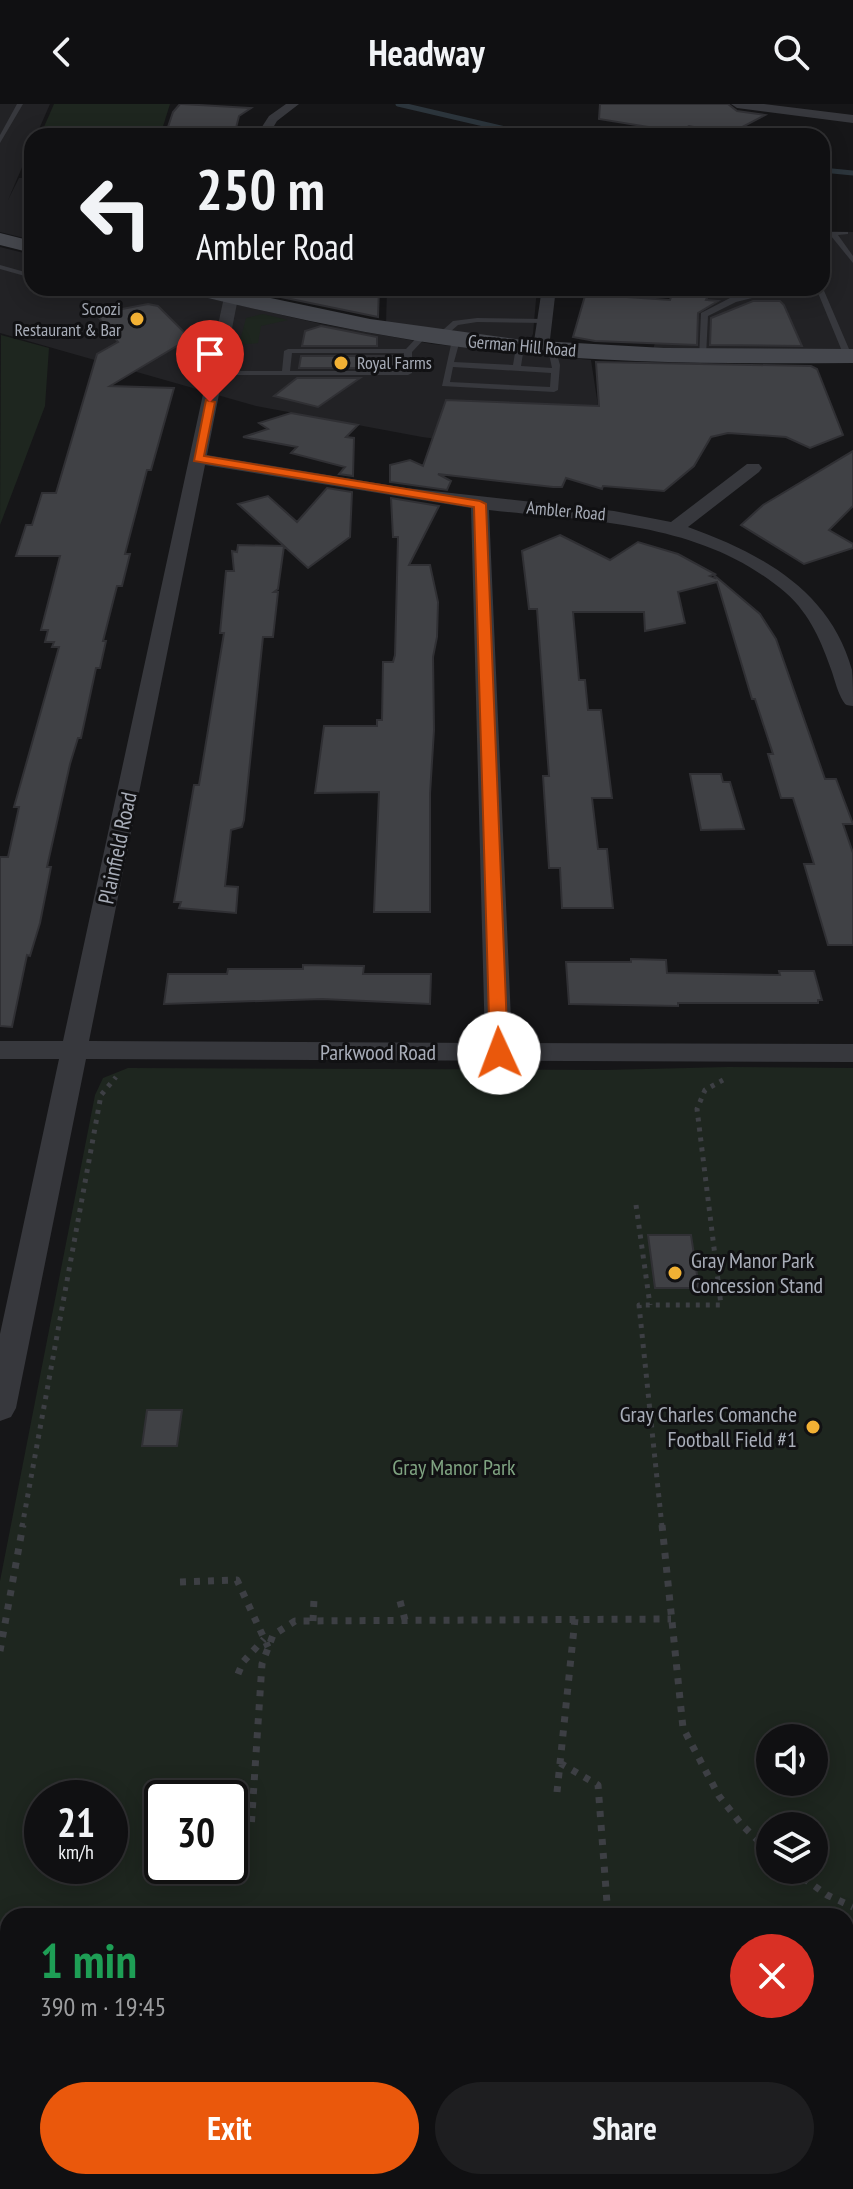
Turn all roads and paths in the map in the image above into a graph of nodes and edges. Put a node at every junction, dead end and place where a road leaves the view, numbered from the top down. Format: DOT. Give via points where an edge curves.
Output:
graph roads {
  1 [pos="20,104"];
  2 [pos="293,104"];
  3 [pos="737,104"];
  4 [pos="767,106"];
  5 [pos="853,119"];
  6 [pos="267,128"];
  7 [pos="0,141"];
  8 [pos="846,233"];
  9 [pos="833,234"];
  10 [pos="0,239"];
  11 [pos="24,245"];
  12 [pos="853,261"];
  13 [pos="0,267"];
  14 [pos="24,274"];
  15 [pos="231,296"];
  16 [pos="248,296"];
  17 [pos="548,296"];
  18 [pos="745,296"];
  19 [pos="824,296"];
  20 [pos="545,321"];
  21 [pos="432,341"];
  22 [pos="702,356"];
  23 [pos="850,356"];
  24 [pos="537,357"];
  25 [pos="450,364"];
  26 [pos="216,373"];
  27 [pos="286,373"];
  28 [pos="198,459"];
  29 [pos="753,468"];
  30 [pos="480,504"];
  31 [pos="675,528"];
  32 [pos="853,700"];
  33 [pos="0,1050"];
  34 [pos="74,1051"];
  35 [pos="499,1053"];
  36 [pos="853,1053"];
  37 [pos="116,1077"];
  38 [pos="726,1080"];
  39 [pos="636,1205"];
  40 [pos="650,1305"];
  41 [pos="0,1408"];
  42 [pos="180,1582"];
  43 [pos="314,1599"];
  44 [pos="400,1601"];
  45 [pos="575,1619"];
  46 [pos="671,1619"];
  47 [pos="405,1620"];
  48 [pos="313,1621"];
  49 [pos="264,1639"];
  50 [pos="268,1648"];
  51 [pos="0,1651"];
  52 [pos="238,1674"];
  53 [pos="560,1763"];
  54 [pos="557,1792"];
  55 [pos="248,1829"];
  56 [pos="756,1841"];
  57 [pos="812,1884"];
  58 [pos="853,1907"];
  59 [pos="607,1908"];
  1 -- 7 [label="lane"];
  2 -- 6 [label="street"];
  3 -- 4 [label="street"];
  4 -- 5 [label="street"];
  8 -- 9 [label="lane"];
  9 -- 12 [label="lane"];
  10 -- 11 [label="street"];
  13 -- 14 [label="lane"];
  15 -- 26 [label="street, Plainfield Road"];
  16 -- 21 [label="street, German Hill Road"];
  17 -- 20 [label="street"];
  18 -- 22 [label="lane" via="704,315"];
  19 -- 23 [label="lane"];
  20 -- 21 [label="lane" via="456,323"];
  20 -- 24 [label="street"];
  21 -- 24 [label="street, German Hill Road"];
  21 -- 25 [label="lane"];
  21 -- 27 [label="lane" via="408,373"];
  21 -- 27 [label="lane" via="377,354 288,351"];
  22 -- 23 [label="street, German Hill Road"];
  22 -- 24 [label="street, German Hill Road"];
  24 -- 25 [label="lane"];
  24 -- 25 [label="lane" via="554,390 445,384"];
  26 -- 27 [label="lane"];
  26 -- 28 [label="street, Plainfield Road"];
  28 -- 30 [label="street, Ambler Road"];
  28 -- 34 [label="street, Plainfield Road"];
  29 -- 31 [label="street"];
  30 -- 31 [label="street, Ambler Road" via="588,511"];
  30 -- 35 [label="street"];
  31 -- 32 [label="street, Ambler Road" via="757,565 805,601 826,631"];
  33 -- 34 [label="street, Parkwood Road"];
  34 -- 35 [label="street, Parkwood Road"];
  34 -- 41 [label="street, Plainfield Road"];
  35 -- 36 [label="street, Parkwood Road"];
  37 -- 51 [label="path" via="101,1095"];
  38 -- 40 [label="path" via="710,1084 699,1096 697,1109 721,1305"];
  39 -- 40 [label="path"];
  40 -- 46 [label="path" via="639,1305"];
  42 -- 49 [label="path" via="237,1580"];
  43 -- 48 [label="path"];
  44 -- 47 [label="path"];
  45 -- 46 [label="path"];
  45 -- 47 [label="path"];
  45 -- 53 [label="path"];
  46 -- 56 [label="path" via="683,1728 704,1774"];
  47 -- 48 [label="path"];
  48 -- 50 [label="path" via="295,1621 273,1635"];
  49 -- 50 [label="path"];
  49 -- 52 [label="path"];
  50 -- 55 [label="path" via="262,1664"];
  53 -- 54 [label="path"];
  53 -- 59 [label="path" via="598,1785"];
  57 -- 58 [label="path"];
}
